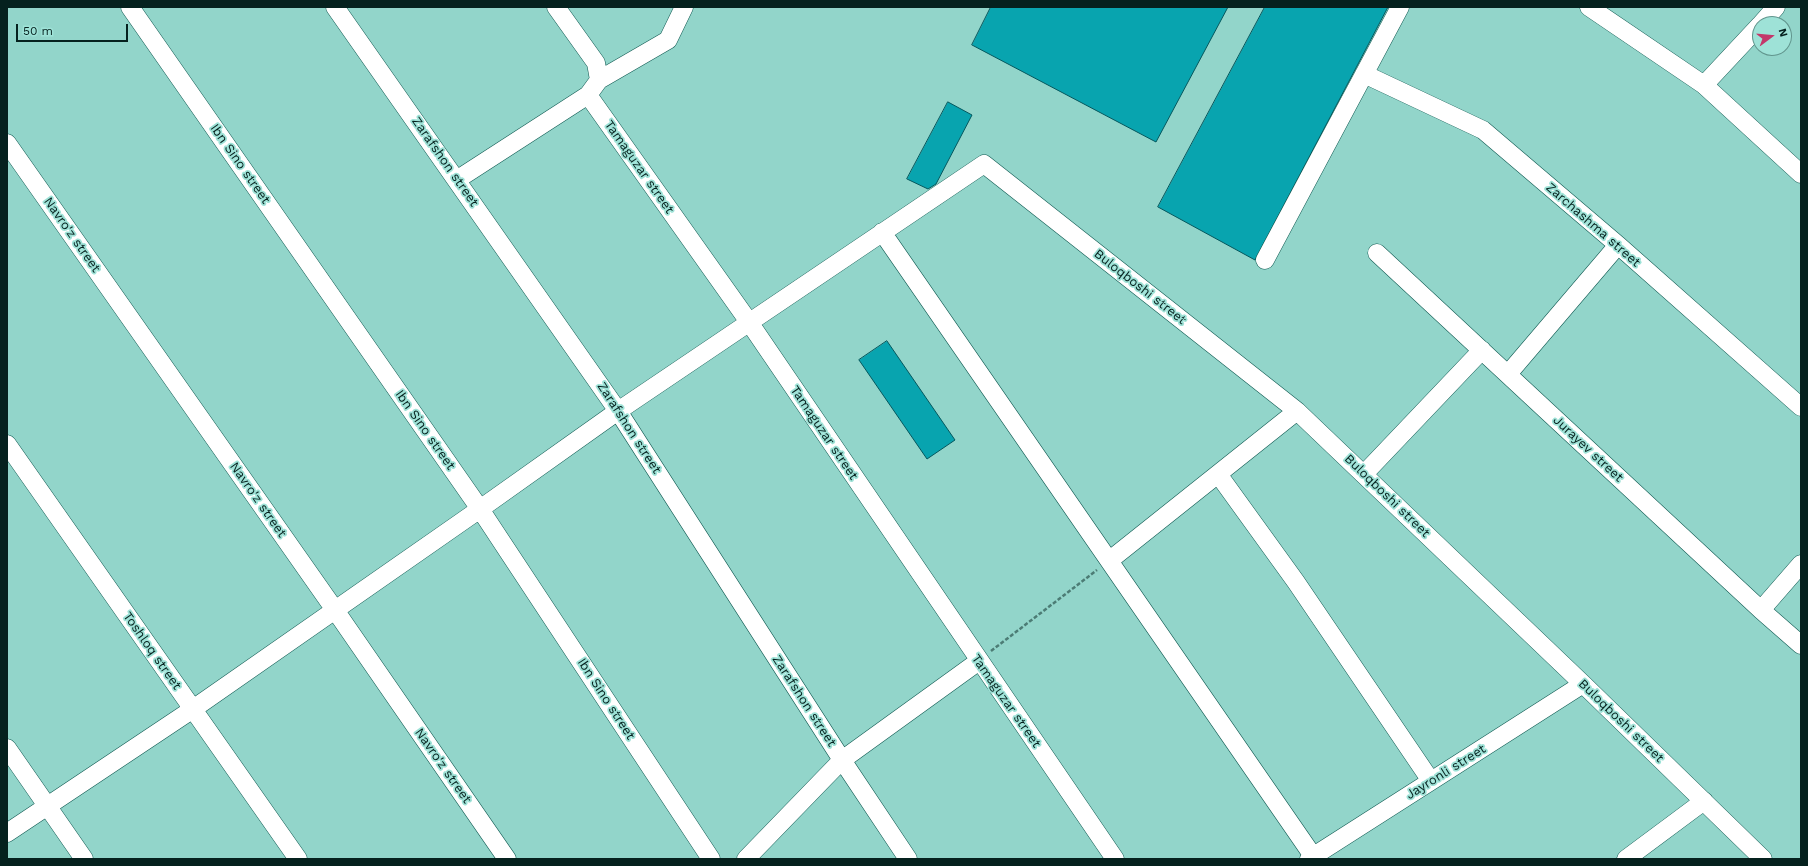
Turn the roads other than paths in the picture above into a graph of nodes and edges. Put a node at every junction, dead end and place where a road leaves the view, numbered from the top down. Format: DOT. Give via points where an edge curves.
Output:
graph roads {
  1 [pos="130,7"];
  2 [pos="335,7"];
  3 [pos="556,7"];
  4 [pos="684,7"];
  5 [pos="1400,7"];
  6 [pos="1589,7"];
  7 [pos="1776,7"];
  8 [pos="1768,16"];
  9 [pos="1752,33"];
  10 [pos="1364,74"];
  11 [pos="599,80"];
  12 [pos="1704,85"];
  13 [pos="588,95"];
  14 [pos="7,143"];
  15 [pos="1801,174"];
  16 [pos="458,179"];
  17 [pos="882,232"];
  18 [pos="1618,245"];
  19 [pos="1377,253"];
  20 [pos="1265,260"];
  21 [pos="749,322"];
  22 [pos="1482,350"];
  23 [pos="1508,374"];
  24 [pos="1801,407"];
  25 [pos="618,410"];
  26 [pos="1297,411"];
  27 [pos="7,444"];
  28 [pos="1218,474"];
  29 [pos="1364,474"];
  30 [pos="480,509"];
  31 [pos="1110,560"];
  32 [pos="1801,564"];
  33 [pos="335,610"];
  34 [pos="1761,610"];
  35 [pos="1801,645"];
  36 [pos="979,661"];
  37 [pos="1583,684"];
  38 [pos="193,709"];
  39 [pos="7,748"];
  40 [pos="842,760"];
  41 [pos="1431,781"];
  42 [pos="1704,801"];
  43 [pos="47,806"];
  44 [pos="7,833"];
  45 [pos="1311,858"];
  46 [pos="84,859"];
  47 [pos="298,859"];
  48 [pos="508,859"];
  49 [pos="711,859"];
  50 [pos="746,859"];
  51 [pos="908,859"];
  52 [pos="1115,859"];
  53 [pos="1626,859"];
  54 [pos="1763,859"];
  1 -- 30 [label="street, Ibn Sino street"];
  2 -- 16 [label="street, Zarafshon street"];
  3 -- 11 [label="street" via="596,63"];
  4 -- 11 [label="street" via="668,40"];
  5 -- 10 [label="street"];
  6 -- 12 [label="street"];
  7 -- 8 [label="street"];
  9 -- 12 [label="street"];
  10 -- 18 [label="street, Zarchashma street" via="1483,130"];
  10 -- 20 [label="street"];
  11 -- 13 [label="street"];
  12 -- 15 [label="street"];
  13 -- 16 [label="street"];
  13 -- 21 [label="street, Tamaguzar street"];
  14 -- 33 [label="street, Navro'z street"];
  16 -- 25 [label="street, Zarafshon street"];
  17 -- 21 [label="street"];
  17 -- 26 [label="street, Buloqboshi street" via="984,164"];
  17 -- 31 [label="street"];
  18 -- 23 [label="street"];
  18 -- 24 [label="street, Zarchashma street"];
  19 -- 22 [label="street, Jurayev street"];
  21 -- 25 [label="street"];
  21 -- 36 [label="street, Tamaguzar street"];
  22 -- 23 [label="street, Jurayev street"];
  22 -- 29 [label="street"];
  23 -- 34 [label="street, Jurayev street"];
  25 -- 30 [label="street"];
  25 -- 40 [label="street, Zarafshon street"];
  26 -- 28 [label="street"];
  26 -- 29 [label="street, Buloqboshi street"];
  27 -- 38 [label="street, Toshloq street"];
  28 -- 31 [label="street"];
  28 -- 41 [label="street" via="1296,582"];
  29 -- 37 [label="street, Buloqboshi street"];
  30 -- 33 [label="street"];
  30 -- 49 [label="street, Ibn Sino street"];
  31 -- 45 [label="street"];
  32 -- 34 [label="street"];
  33 -- 38 [label="street"];
  33 -- 48 [label="street, Navro'z street"];
  34 -- 35 [label="street, Jurayev street"];
  36 -- 40 [label="street"];
  36 -- 52 [label="street, Tamaguzar street"];
  37 -- 41 [label="street, Jayronli street"];
  37 -- 42 [label="street, Buloqboshi street"];
  38 -- 43 [label="street"];
  38 -- 47 [label="street, Toshloq street"];
  39 -- 43 [label="street"];
  40 -- 50 [label="street"];
  40 -- 51 [label="street, Zarafshon street"];
  41 -- 45 [label="street, Jayronli street"];
  42 -- 53 [label="street"];
  42 -- 54 [label="street, Buloqboshi street"];
  43 -- 44 [label="street"];
  43 -- 46 [label="street"];
}
